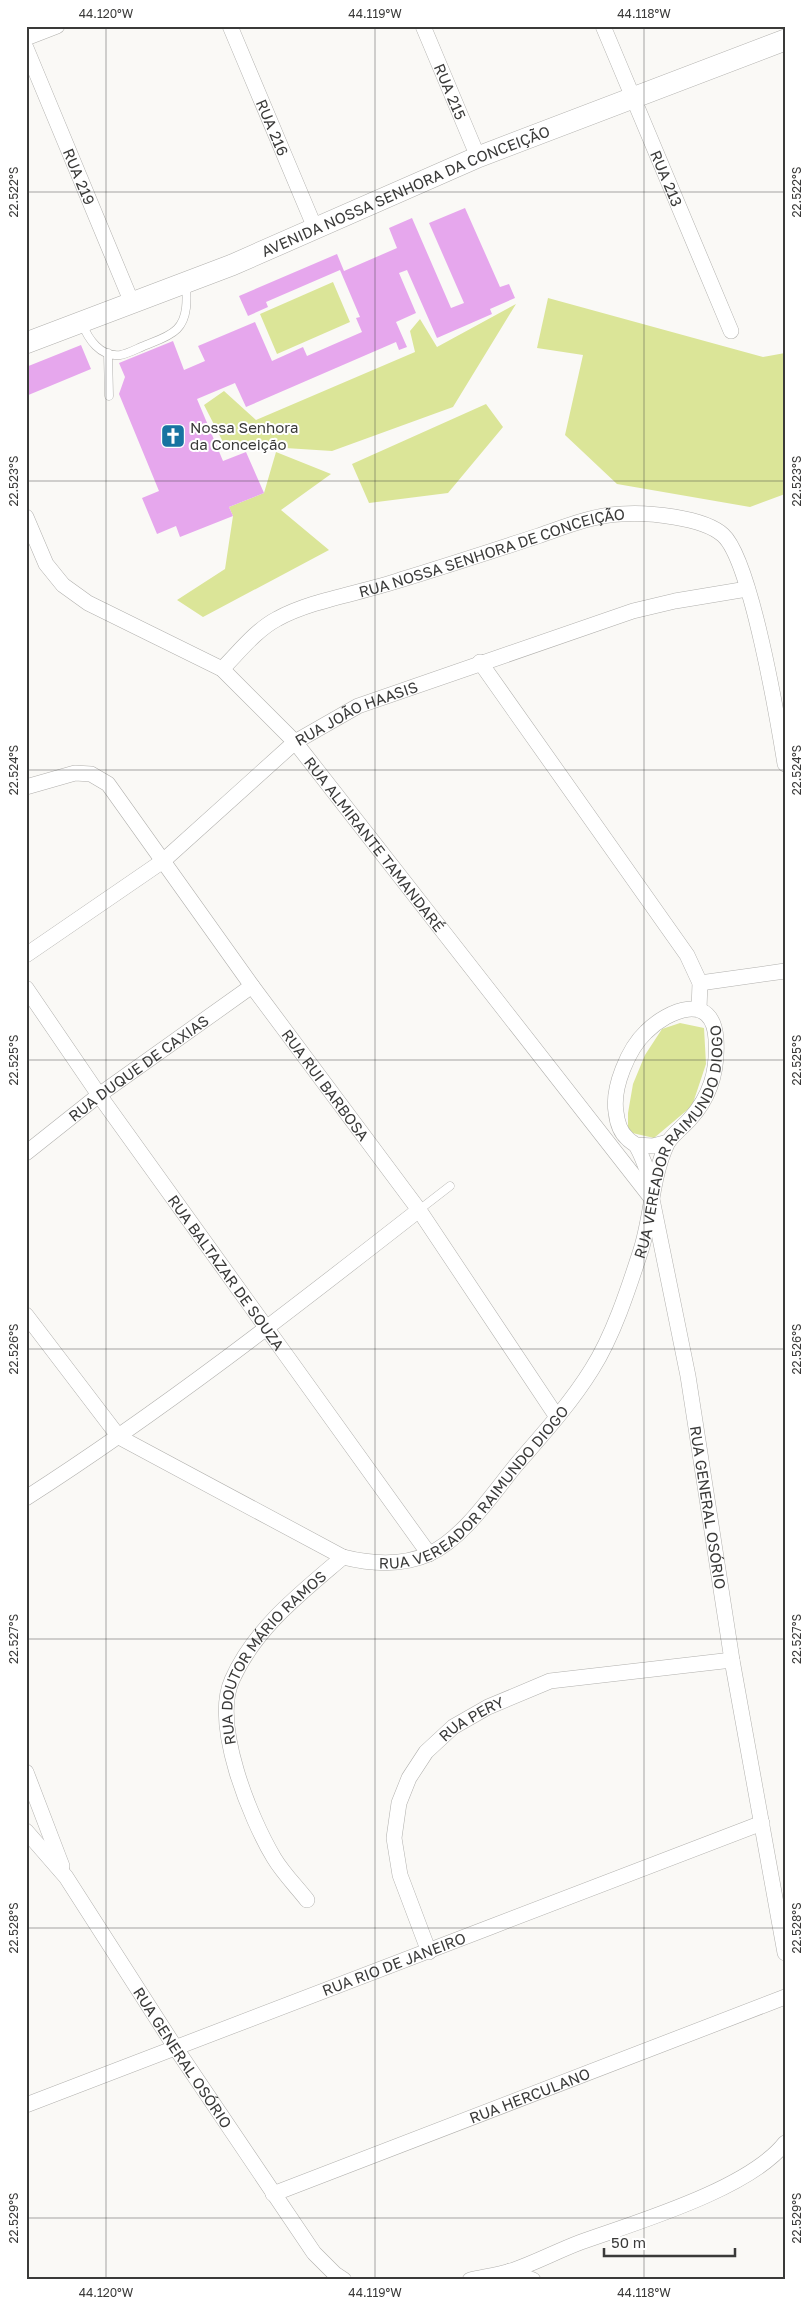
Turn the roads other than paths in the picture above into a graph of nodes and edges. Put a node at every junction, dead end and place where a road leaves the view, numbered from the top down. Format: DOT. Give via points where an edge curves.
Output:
graph roads {
  1 [pos="57,26"];
  2 [pos="230,26"];
  3 [pos="422,26"];
  4 [pos="603,26"];
  5 [pos="26,38"];
  6 [pos="785,40"];
  7 [pos="26,48"];
  8 [pos="634,99"];
  9 [pos="478,157"];
  10 [pos="315,228"];
  11 [pos="186,282"];
  12 [pos="132,303"];
  13 [pos="82,322"];
  14 [pos="731,330"];
  15 [pos="26,343"];
  16 [pos="108,353"];
  17 [pos="110,396"];
  18 [pos="26,517"];
  19 [pos="747,589"];
  20 [pos="480,662"];
  21 [pos="222,669"];
  22 [pos="778,686"];
  23 [pos="295,742"];
  24 [pos="785,764"];
  25 [pos="26,787"];
  26 [pos="163,861"];
  27 [pos="26,954"];
  28 [pos="785,971"];
  29 [pos="700,983"];
  30 [pos="252,986"];
  31 [pos="26,988"];
  32 [pos="699,1009"];
  33 [pos="566,1090"];
  34 [pos="99,1095"];
  35 [pos="668,1142"];
  36 [pos="636,1145"];
  37 [pos="26,1153"];
  38 [pos="450,1186"];
  39 [pos="653,1193"];
  40 [pos="419,1210"];
  41 [pos="26,1315"];
  42 [pos="267,1328"];
  43 [pos="557,1417"];
  44 [pos="119,1437"];
  45 [pos="26,1498"];
  46 [pos="429,1554"];
  47 [pos="343,1557"];
  48 [pos="732,1660"];
  49 [pos="26,1772"];
  50 [pos="762,1823"];
  51 [pos="26,1831"];
  52 [pos="66,1877"];
  53 [pos="307,1900"];
  54 [pos="429,1952"];
  55 [pos="785,1953"];
  56 [pos="785,1997"];
  57 [pos="174,2047"];
  58 [pos="26,2106"];
  59 [pos="785,2143"];
  60 [pos="274,2194"];
  61 [pos="510,2271"];
  62 [pos="344,2280"];
  63 [pos="470,2280"];
  64 [pos="533,2280"];
  1 -- 5 [label="street"];
  2 -- 10 [label="street, RUA 216"];
  3 -- 9 [label="street, RUA 215"];
  4 -- 8 [label="street, RUA 213"];
  6 -- 8 [label="street, AVENIDA NOSSA SENHORA DA CONCEIÇÃO"];
  7 -- 12 [label="street, RUA 219"];
  8 -- 9 [label="street, AVENIDA NOSSA SENHORA DA CONCEIÇÃO"];
  8 -- 14 [label="street, RUA 213"];
  9 -- 10 [label="street, AVENIDA NOSSA SENHORA DA CONCEIÇÃO"];
  10 -- 11 [label="street, AVENIDA NOSSA SENHORA DA CONCEIÇÃO"];
  11 -- 12 [label="street, AVENIDA NOSSA SENHORA DA CONCEIÇÃO"];
  11 -- 16 [label="lane" via="187,306 178,328 121,355"];
  12 -- 13 [label="street, AVENIDA NOSSA SENHORA DA CONCEIÇÃO"];
  13 -- 15 [label="street, AVENIDA NOSSA SENHORA DA CONCEIÇÃO"];
  13 -- 16 [label="lane" via="95,346"];
  16 -- 17 [label="lane"];
  18 -- 21 [label="street, RUA ALMIRANTE TAMANDARÉ" via="46,564 63,585 88,603"];
  19 -- 20 [label="street, RUA JOÃO HAASIS" via="633,611"];
  19 -- 21 [label="street, RUA NOSSA SENHORA DE CONCEIÇÃO" via="736,554 724,536 708,526 645,514 620,514 580,522 297,610 267,625"];
  19 -- 22 [label="street, RUA NOSSA SENHORA DE CONCEIÇÃO"];
  20 -- 23 [label="street, RUA JOÃO HAASIS" via="358,706"];
  20 -- 29 [label="street, RUA VEREADOR RAIMUNDO DIOGO" via="687,954"];
  21 -- 23 [label="street, RUA ALMIRANTE TAMANDARÉ"];
  22 -- 24 [label="street, RUA NOSSA SENHORA DE CONCEIÇÃO"];
  23 -- 26 [label="street, RUA JOÃO HAASIS"];
  23 -- 33 [label="street, RUA ALMIRANTE TAMANDARÉ"];
  25 -- 26 [label="street, RUA RUI BARBOSA" via="75,773 91,774 108,784"];
  26 -- 27 [label="street, RUA JOÃO HAASIS"];
  26 -- 30 [label="street, RUA RUI BARBOSA"];
  28 -- 29 [label="street"];
  29 -- 32 [label="street, RUA VEREADOR RAIMUNDO DIOGO"];
  30 -- 34 [label="street, RUA DUQUE DE CAXIAS"];
  30 -- 40 [label="street, RUA RUI BARBOSA"];
  31 -- 34 [label="street, RUA BALTAZAR DE SOUZA"];
  32 -- 35 [label="street, RUA VEREADOR RAIMUNDO DIOGO" via="710,1017 715,1029 714,1078 693,1117"];
  32 -- 36 [label="street, RUA VEREADOR RAIMUNDO DIOGO" via="682,1009 666,1017 645,1032 629,1054 619,1081 615,1108 620,1129"];
  33 -- 39 [label="street, RUA GENERAL OSÓRIO"];
  34 -- 37 [label="street, RUA DUQUE DE CAXIAS"];
  34 -- 42 [label="street, RUA BALTAZAR DE SOUZA"];
  35 -- 36 [label="street" via="653,1146"];
  35 -- 39 [label="street, RUA VEREADOR RAIMUNDO DIOGO"];
  36 -- 39 [label="street"];
  38 -- 40 [label="lane"];
  39 -- 43 [label="street, RUA VEREADOR RAIMUNDO DIOGO" via="641,1250 610,1331 593,1369"];
  39 -- 48 [label="street, RUA GENERAL OSÓRIO" via="688,1376"];
  40 -- 42 [label="street"];
  40 -- 43 [label="street, RUA RUI BARBOSA"];
  41 -- 44 [label="street, RUA VEREADOR RAIMUNDO DIOGO"];
  42 -- 44 [label="street"];
  42 -- 46 [label="street, RUA BALTAZAR DE SOUZA"];
  43 -- 46 [label="street, RUA VEREADOR RAIMUNDO DIOGO" via="471,1520 452,1539"];
  44 -- 45 [label="street"];
  44 -- 47 [label="street, RUA VEREADOR RAIMUNDO DIOGO"];
  46 -- 47 [label="street, RUA VEREADOR RAIMUNDO DIOGO" via="396,1562 368,1564"];
  47 -- 53 [label="street, RUA DOUTOR MÁRIO RAMOS" via="275,1616 251,1647 231,1682 226,1716 234,1766 252,1811 274,1858"];
  48 -- 50 [label="street, RUA GENERAL OSÓRIO"];
  48 -- 54 [label="street, RUA PERY" via="550,1681 488,1707 453,1727 426,1752 398,1803 394,1838 400,1875"];
  49 -- 52 [label="street"];
  50 -- 54 [label="street, RUA RIO DE JANEIRO"];
  50 -- 55 [label="street, RUA GENERAL OSÓRIO"];
  51 -- 52 [label="street, RUA GENERAL OSÓRIO"];
  52 -- 57 [label="street, RUA GENERAL OSÓRIO"];
  54 -- 57 [label="street, RUA RIO DE JANEIRO"];
  56 -- 60 [label="street, RUA HERCULANO"];
  57 -- 58 [label="street, RUA RIO DE JANEIRO"];
  57 -- 60 [label="street, RUA GENERAL OSÓRIO"];
  59 -- 61 [label="street" via="774,2156 738,2180"];
  60 -- 62 [label="street, RUA GENERAL OSÓRIO" via="314,2254"];
  61 -- 63 [label="street"];
  61 -- 64 [label="street"];
}
